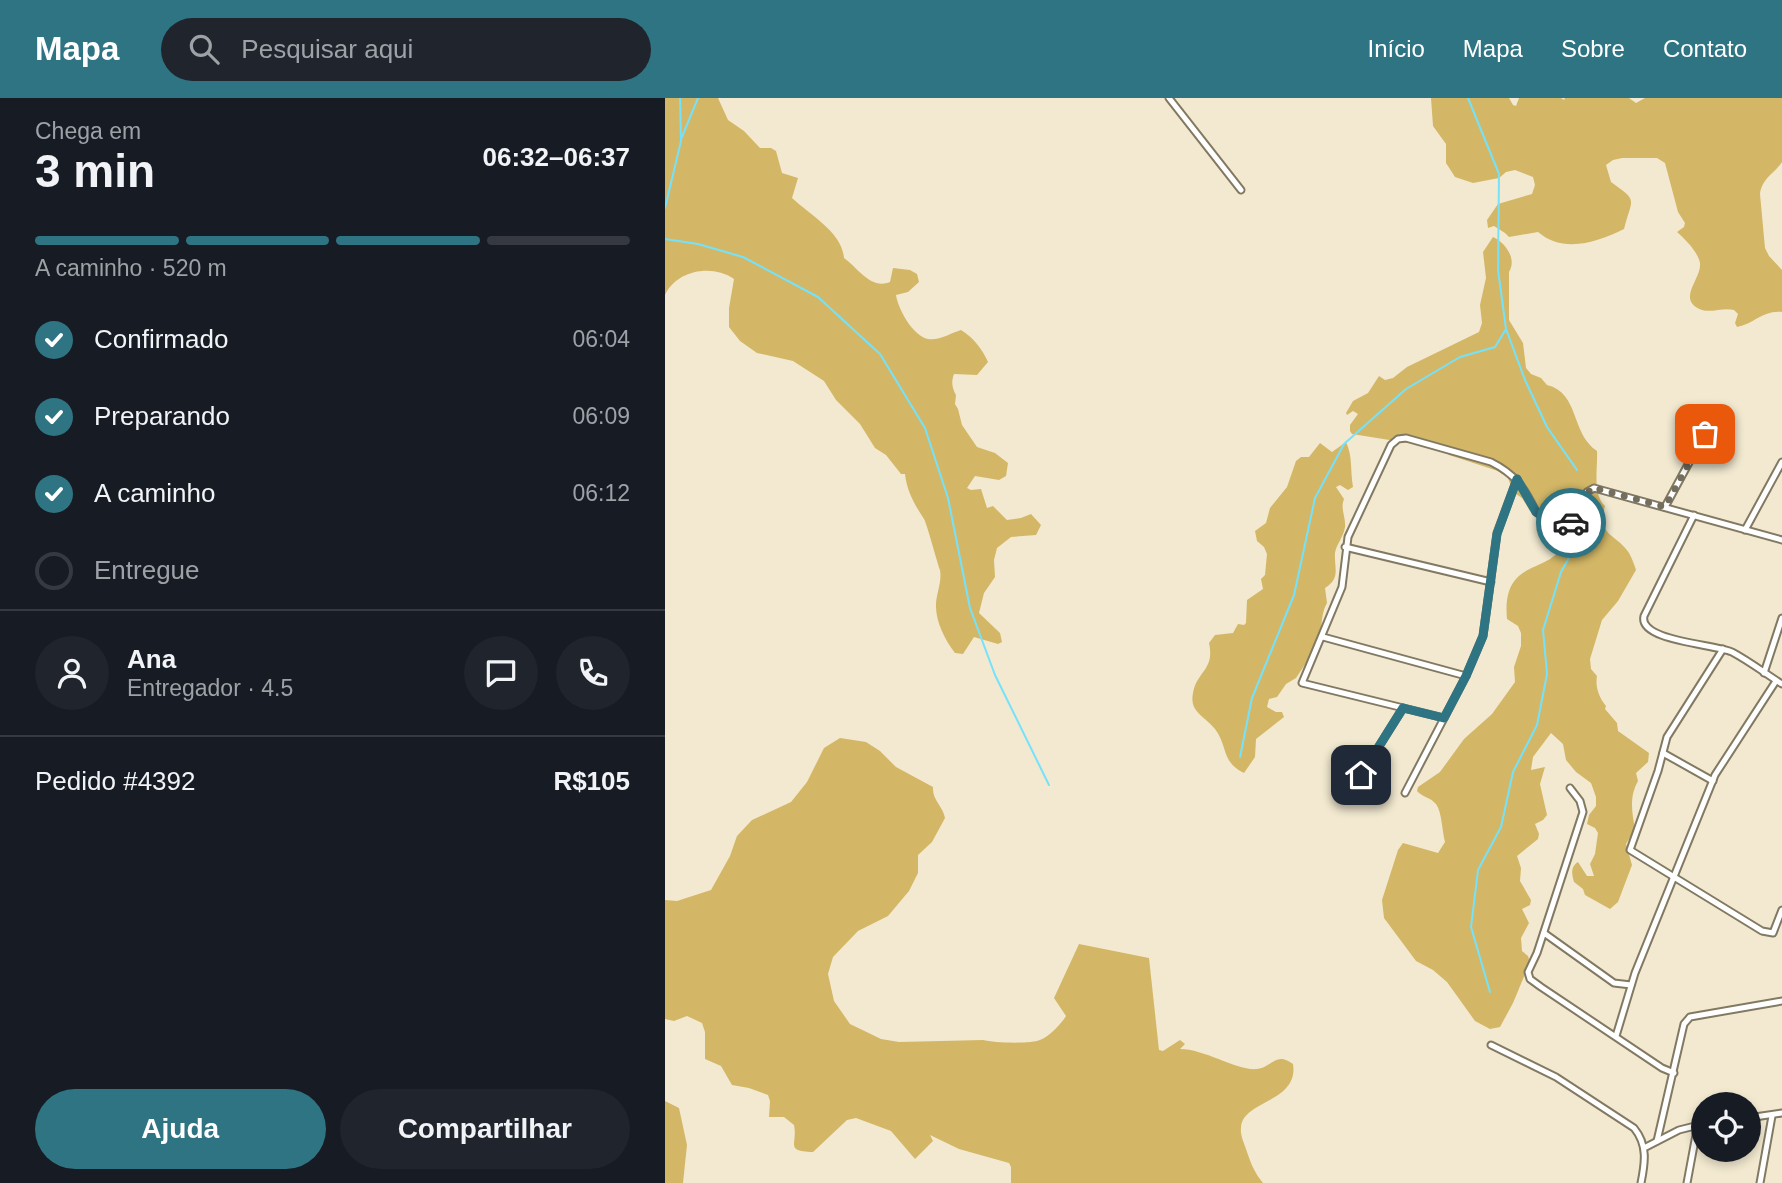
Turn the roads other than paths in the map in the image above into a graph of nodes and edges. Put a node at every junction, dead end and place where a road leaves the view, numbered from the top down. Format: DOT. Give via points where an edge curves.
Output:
graph roads {
  1 [pos="1169,98"];
  2 [pos="1241,190"];
  3 [pos="1718,409"];
  4 [pos="1782,462"];
  5 [pos="1517,479"];
  6 [pos="1665,507"];
  7 [pos="1694,516"];
  8 [pos="1745,530"];
  9 [pos="1782,540"];
  10 [pos="1346,547"];
  11 [pos="1491,582"];
  12 [pos="1782,618"];
  13 [pos="1323,637"];
  14 [pos="1723,649"];
  15 [pos="1765,673"];
  16 [pos="1466,676"];
  17 [pos="1779,683"];
  18 [pos="1403,708"];
  19 [pos="1444,718"];
  20 [pos="1663,753"];
  21 [pos="1361,775"];
  22 [pos="1713,781"];
  23 [pos="1570,788"];
  24 [pos="1405,793"];
  25 [pos="1673,877"];
  26 [pos="1782,910"];
  27 [pos="1544,933"];
  28 [pos="1631,985"];
  29 [pos="1782,1001"];
  30 [pos="1616,1036"];
  31 [pos="1492,1045"];
  32 [pos="1674,1073"];
  33 [pos="1782,1113"];
  34 [pos="1772,1116"];
  35 [pos="1761,1117"];
  36 [pos="1691,1127"];
  37 [pos="1657,1141"];
  38 [pos="1644,1148"];
  39 [pos="1692,1162"];
  40 [pos="1641,1183"];
  41 [pos="1687,1183"];
  42 [pos="1760,1183"];
  1 -- 2 [label="street"];
  3 -- 6 [label="street"];
  4 -- 8 [label="street"];
  5 -- 6 [label="street" via="1536,512 1570,524 1580,516 1594,488"];
  5 -- 10 [label="street" via="1491,462 1398,439 1391,444"];
  5 -- 11 [label="street" via="1500,522"];
  6 -- 7 [label="street"];
  7 -- 8 [label="street"];
  7 -- 14 [label="street" via="1642,622 1651,632 1667,638"];
  8 -- 9 [label="street"];
  10 -- 11 [label="street"];
  10 -- 13 [label="street" via="1342,587"];
  11 -- 16 [label="street" via="1483,636"];
  12 -- 15 [label="street"];
  13 -- 16 [label="street"];
  13 -- 18 [label="street" via="1302,683"];
  14 -- 15 [label="street"];
  14 -- 20 [label="street" via="1667,737"];
  15 -- 17 [label="street"];
  16 -- 19 [label="street"];
  17 -- 22 [label="street"];
  18 -- 19 [label="street"];
  18 -- 21 [label="street"];
  19 -- 24 [label="street"];
  20 -- 22 [label="street"];
  20 -- 25 [label="street" via="1630,850"];
  22 -- 25 [label="street"];
  23 -- 27 [label="street" via="1583,812"];
  25 -- 26 [label="street" via="1762,931 1773,933"];
  25 -- 28 [label="street"];
  27 -- 28 [label="street" via="1614,983"];
  27 -- 30 [label="street" via="1528,972 1530,979"];
  28 -- 30 [label="street"];
  29 -- 32 [label="street" via="1690,1017 1684,1024"];
  30 -- 32 [label="street"];
  31 -- 38 [label="street" via="1556,1077 1634,1128"];
  32 -- 37 [label="street"];
  33 -- 34 [label="street"];
  34 -- 35 [label="street"];
  34 -- 42 [label="street"];
  36 -- 37 [label="street"];
  37 -- 38 [label="street"];
  38 -- 40 [label="street"];
  39 -- 41 [label="street"];
}
